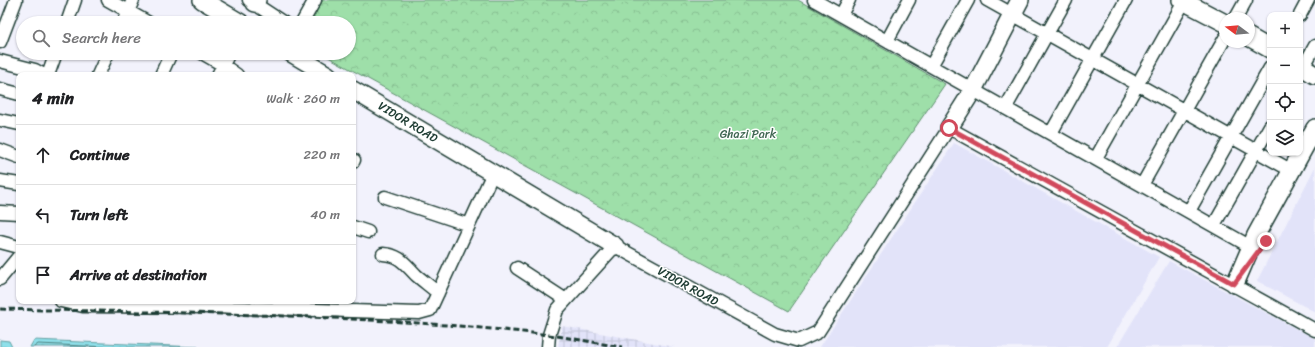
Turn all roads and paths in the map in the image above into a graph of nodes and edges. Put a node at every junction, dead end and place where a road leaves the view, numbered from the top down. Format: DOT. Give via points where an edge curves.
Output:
graph roads {
  1 [pos="16,0"];
  2 [pos="75,0"];
  3 [pos="108,0"];
  4 [pos="133,0"];
  5 [pos="202,0"];
  6 [pos="315,0"];
  7 [pos="814,0"];
  8 [pos="849,0"];
  9 [pos="909,0"];
  10 [pos="968,0"];
  11 [pos="987,0"];
  12 [pos="1066,0"];
  13 [pos="1126,0"];
  14 [pos="1246,0"];
  15 [pos="1308,0"];
  16 [pos="254,1"];
  17 [pos="1183,1"];
  18 [pos="1017,7"];
  19 [pos="128,11"];
  20 [pos="1239,12"];
  21 [pos="1302,12"];
  22 [pos="841,15"];
  23 [pos="69,16"];
  24 [pos="126,16"];
  25 [pos="137,16"];
  26 [pos="229,16"];
  27 [pos="274,16"];
  28 [pos="306,16"];
  29 [pos="1219,20"];
  30 [pos="1047,34"];
  31 [pos="1255,40"];
  32 [pos="886,41"];
  33 [pos="0,42"];
  34 [pos="1315,46"];
  35 [pos="1219,48"];
  36 [pos="1268,48"];
  37 [pos="1092,59"];
  38 [pos="53,60"];
  39 [pos="105,60"];
  40 [pos="168,60"];
  41 [pos="209,60"];
  42 [pos="225,60"];
  43 [pos="303,60"];
  44 [pos="0,61"];
  45 [pos="930,66"];
  46 [pos="220,70"];
  47 [pos="1304,70"];
  48 [pos="39,72"];
  49 [pos="49,72"];
  50 [pos="99,72"];
  51 [pos="162,72"];
  52 [pos="323,72"];
  53 [pos="1267,73"];
  54 [pos="1138,85"];
  55 [pos="0,88"];
  56 [pos="973,90"];
  57 [pos="356,92"];
  58 [pos="16,93"];
  59 [pos="1006,107"];
  60 [pos="1184,110"];
  61 [pos="0,120"];
  62 [pos="16,123"];
  63 [pos="949,128"];
  64 [pos="1315,128"];
  65 [pos="1267,131"];
  66 [pos="1051,133"];
  67 [pos="1231,137"];
  68 [pos="0,150"];
  69 [pos="1256,151"];
  70 [pos="1315,152"];
  71 [pos="16,156"];
  72 [pos="1096,158"];
  73 [pos="1292,170"];
  74 [pos="493,173"];
  75 [pos="0,181"];
  76 [pos="16,184"];
  77 [pos="1142,185"];
  78 [pos="385,197"];
  79 [pos="1189,211"];
  80 [pos="0,212"];
  81 [pos="16,213"];
  82 [pos="469,225"];
  83 [pos="1214,225"];
  84 [pos="356,228"];
  85 [pos="368,232"];
  86 [pos="0,242"];
  87 [pos="16,246"];
  88 [pos="615,246"];
  89 [pos="1251,246"];
  90 [pos="383,254"];
  91 [pos="16,260"];
  92 [pos="517,268"];
  93 [pos="0,279"];
  94 [pos="1234,284"];
  95 [pos="438,293"];
  96 [pos="566,300"];
  97 [pos="74,304"];
  98 [pos="98,304"];
  99 [pos="156,304"];
  100 [pos="212,304"];
  101 [pos="269,304"];
  102 [pos="322,305"];
  103 [pos="1315,330"];
  104 [pos="548,347"];
  1 -- 33 [label="street"];
  2 -- 23 [label="street"];
  3 -- 19 [label="street"];
  4 -- 19 [label="street"];
  5 -- 26 [label="street"];
  6 -- 28 [label="street"];
  7 -- 22 [label="street"];
  8 -- 22 [label="street"];
  9 -- 32 [label="street"];
  10 -- 45 [label="street"];
  11 -- 18 [label="street"];
  12 -- 30 [label="street"];
  13 -- 37 [label="street"];
  14 -- 20 [label="street"];
  15 -- 21 [label="street"];
  16 -- 27 [label="street"];
  17 -- 29 [label="street"];
  17 -- 54 [label="street"];
  18 -- 30 [label="street"];
  18 -- 56 [label="street"];
  19 -- 24 [label="street"];
  19 -- 25 [label="street"];
  22 -- 32 [label="street"];
  30 -- 37 [label="street"];
  30 -- 59 [label="street"];
  31 -- 36 [label="street"];
  32 -- 45 [label="street"];
  34 -- 47 [label="street"];
  35 -- 60 [label="street"];
  37 -- 54 [label="street"];
  37 -- 66 [label="street"];
  38 -- 49 [label="street"];
  39 -- 50 [label="street"];
  40 -- 51 [label="street"];
  41 -- 46 [label="street"];
  42 -- 46 [label="street"];
  43 -- 52 [label="street"];
  44 -- 48 [label="street"];
  45 -- 56 [label="street"];
  53 -- 67 [label="street"];
  54 -- 60 [label="street"];
  54 -- 72 [label="street"];
  55 -- 58 [label="street"];
  56 -- 59 [label="street"];
  56 -- 63 [label="street"];
  57 -- 74 [label="street, VIDOR ROAD"];
  59 -- 66 [label="street"];
  60 -- 67 [label="street"];
  60 -- 77 [label="street"];
  61 -- 62 [label="street"];
  63 -- 88 [label="street, VIDOR ROAD" via="818,332 799,341 775,334"];
  63 -- 94 [label="street"];
  64 -- 73 [label="street"];
  65 -- 69 [label="street"];
  66 -- 72 [label="street"];
  67 -- 69 [label="street"];
  67 -- 79 [label="street"];
  68 -- 71 [label="street"];
  69 -- 73 [label="street"];
  69 -- 83 [label="street"];
  70 -- 94 [label="street" via="1266,241"];
  72 -- 77 [label="street"];
  73 -- 89 [label="street"];
  74 -- 82 [label="street"];
  74 -- 88 [label="street, VIDOR ROAD"];
  75 -- 76 [label="street"];
  77 -- 79 [label="street"];
  78 -- 82 [label="street"];
  79 -- 83 [label="street"];
  80 -- 81 [label="street"];
  82 -- 95 [label="street"];
  83 -- 89 [label="street"];
  84 -- 85 [label="street"];
  86 -- 87 [label="street"];
  88 -- 96 [label="street"];
  89 -- 94 [label="street"];
  90 -- 95 [label="street" via="404,261"];
  91 -- 93 [label="street"];
  92 -- 96 [label="street"];
  94 -- 103 [label="street"];
  95 -- 102 [label="street" via="430,310 419,313"];
  96 -- 104 [label="street" via="558,310"];
  97 -- 98 [label="street" via="83,306"];
  99 -- 100 [label="street"];
  100 -- 101 [label="street"];
  101 -- 102 [label="street"];
}
